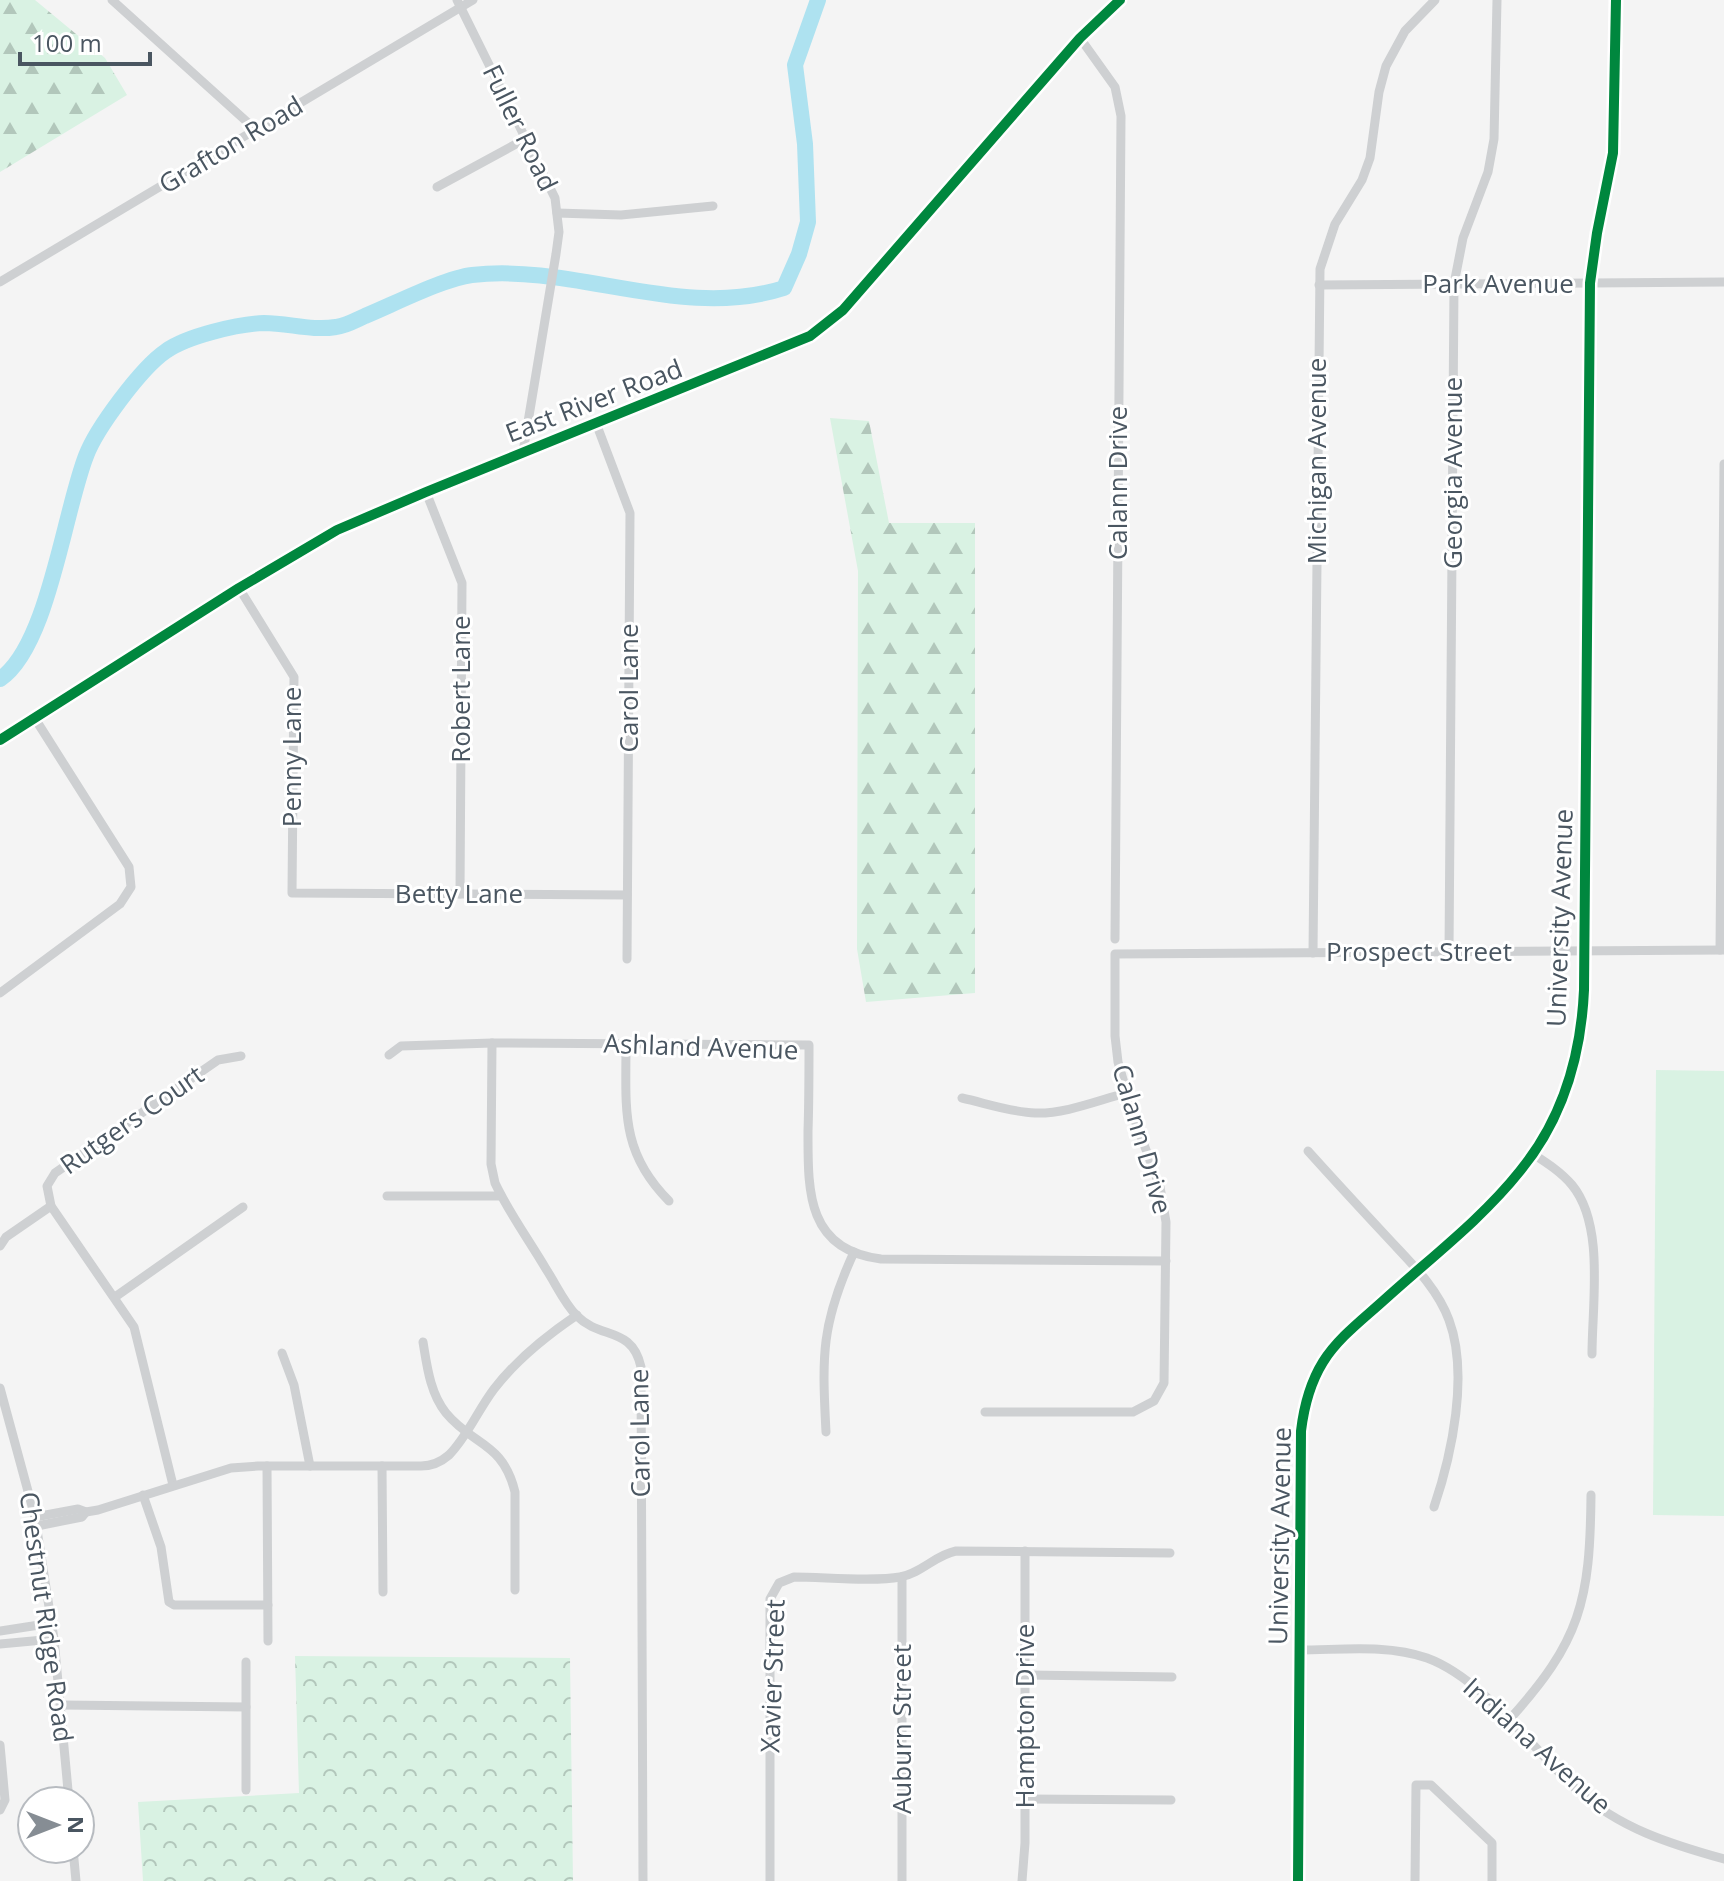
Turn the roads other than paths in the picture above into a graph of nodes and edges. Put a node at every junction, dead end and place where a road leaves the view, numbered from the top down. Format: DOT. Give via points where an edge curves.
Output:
graph roads {
  1 [pos="112,0"];
  2 [pos="473,0"];
  3 [pos="1120,0"];
  4 [pos="1435,0"];
  5 [pos="1497,0"];
  6 [pos="1616,0"];
  7 [pos="459,4"];
  8 [pos="1080,38"];
  9 [pos="256,130"];
  10 [pos="527,138"];
  11 [pos="437,187"];
  12 [pos="713,206"];
  13 [pos="557,213"];
  14 [pos="0,282"];
  15 [pos="1724,282"];
  16 [pos="1590,283"];
  17 [pos="1454,284"];
  18 [pos="1319,285"];
  19 [pos="596,423"];
  20 [pos="523,452"];
  21 [pos="1724,464"];
  22 [pos="426,492"];
  23 [pos="239,588"];
  24 [pos="1723,616"];
  25 [pos="34,717"];
  26 [pos="0,740"];
  27 [pos="292,893"];
  28 [pos="460,894"];
  29 [pos="627,895"];
  30 [pos="1115,939"];
  31 [pos="1722,950"];
  32 [pos="1584,951"];
  33 [pos="1449,952"];
  34 [pos="1313,953"];
  35 [pos="1115,954"];
  36 [pos="627,959"];
  37 [pos="0,993"];
  38 [pos="492,1043"];
  39 [pos="626,1044"];
  40 [pos="389,1055"];
  41 [pos="241,1056"];
  42 [pos="1126,1093"];
  43 [pos="962,1098"];
  44 [pos="1308,1151"];
  45 [pos="1533,1154"];
  46 [pos="387,1196"];
  47 [pos="501,1196"];
  48 [pos="669,1201"];
  49 [pos="51,1206"];
  50 [pos="243,1207"];
  51 [pos="2,1240"];
  52 [pos="854,1252"];
  53 [pos="1166,1261"];
  54 [pos="1417,1270"];
  55 [pos="115,1297"];
  56 [pos="577,1315"];
  57 [pos="423,1342"];
  58 [pos="282,1353"];
  59 [pos="1592,1354"];
  60 [pos="0,1388"];
  61 [pos="985,1412"];
  62 [pos="466,1431"];
  63 [pos="826,1432"];
  64 [pos="267,1466"];
  65 [pos="310,1466"];
  66 [pos="382,1466"];
  67 [pos="173,1485"];
  68 [pos="143,1495"];
  69 [pos="1591,1495"];
  70 [pos="1434,1507"];
  71 [pos="36,1522"];
  72 [pos="1025,1551"];
  73 [pos="1170,1553"];
  74 [pos="902,1577"];
  75 [pos="515,1590"];
  76 [pos="383,1592"];
  77 [pos="268,1605"];
  78 [pos="52,1623"];
  79 [pos="0,1631"];
  80 [pos="54,1639"];
  81 [pos="268,1641"];
  82 [pos="0,1644"];
  83 [pos="1300,1650"];
  84 [pos="246,1662"];
  85 [pos="1026,1675"];
  86 [pos="1172,1677"];
  87 [pos="61,1705"];
  88 [pos="246,1707"];
  89 [pos="1508,1721"];
  90 [pos="0,1745"];
  91 [pos="68,1785"];
  92 [pos="246,1790"];
  93 [pos="1026,1799"];
  94 [pos="1171,1800"];
  95 [pos="0,1810"];
  96 [pos="1724,1859"];
  97 [pos="643,1881"];
  98 [pos="770,1881"];
  99 [pos="902,1881"];
  100 [pos="1022,1881"];
  101 [pos="1298,1881"];
  102 [pos="1415,1881"];
  103 [pos="1492,1881"];
  1 -- 9 [label="street"];
  2 -- 7 [label="street, Grafton Road"];
  3 -- 8 [label="street, East River Road"];
  4 -- 18 [label="street, Michigan Avenue" via="1405,31 1386,66 1370,158 1329,237"];
  5 -- 17 [label="street, Georgia Avenue" via="1492,156 1463,238"];
  6 -- 16 [label="street, University Avenue" via="1613,153"];
  7 -- 9 [label="street, Grafton Road"];
  7 -- 10 [label="street, Fuller Road"];
  8 -- 19 [label="street, East River Road" via="827,324 791,346"];
  8 -- 30 [label="street, Calann Drive" via="1115,87 1121,116"];
  9 -- 14 [label="street, Grafton Road"];
  10 -- 11 [label="street"];
  10 -- 13 [label="street, Fuller Road"];
  12 -- 13 [label="street" via="621,215"];
  13 -- 20 [label="street, Fuller Road" via="556,254"];
  15 -- 16 [label="street, Park Avenue"];
  16 -- 17 [label="street, Park Avenue"];
  16 -- 32 [label="street, University Avenue"];
  17 -- 18 [label="street, Park Avenue"];
  17 -- 33 [label="street, Georgia Avenue"];
  18 -- 34 [label="street, Michigan Avenue"];
  19 -- 20 [label="street, East River Road"];
  19 -- 29 [label="street, Carol Lane" via="630,513"];
  20 -- 22 [label="street, East River Road"];
  21 -- 24 [label="street"];
  22 -- 23 [label="street, East River Road" via="337,530"];
  22 -- 28 [label="street, Robert Lane" via="462,583"];
  23 -- 25 [label="street, East River Road"];
  23 -- 27 [label="street, Penny Lane" via="294,677"];
  24 -- 31 [label="street"];
  25 -- 26 [label="street, East River Road"];
  25 -- 37 [label="street" via="129,867 131,887 120,904"];
  27 -- 28 [label="street, Betty Lane"];
  28 -- 29 [label="street, Betty Lane"];
  29 -- 36 [label="street, Carol Lane"];
  31 -- 32 [label="street, Prospect Street"];
  32 -- 33 [label="street, Prospect Street"];
  32 -- 45 [label="street, University Avenue" via="1575,1060 1558,1109"];
  33 -- 34 [label="street, Prospect Street"];
  34 -- 35 [label="street, Prospect Street"];
  35 -- 42 [label="street, Calann Drive" via="1115,1036"];
  38 -- 39 [label="street, Ashland Avenue"];
  38 -- 40 [label="street, Ashland Avenue" via="401,1046"];
  38 -- 47 [label="street" via="491,1164"];
  39 -- 48 [label="street" via="630,1139 647,1176"];
  39 -- 52 [label="street, Ashland Avenue" via="809,1045 809,1193 826,1231"];
  41 -- 49 [label="street, Rutgers Court" via="218,1060 55,1173 46,1192"];
  42 -- 43 [label="street" via="1038,1113"];
  42 -- 53 [label="street, Calann Drive" via="1160,1187"];
  44 -- 54 [label="street"];
  45 -- 54 [label="street, University Avenue" via="1505,1189"];
  45 -- 59 [label="street" via="1572,1185 1591,1221"];
  46 -- 47 [label="street"];
  47 -- 56 [label="street"];
  49 -- 51 [label="street"];
  49 -- 55 [label="street"];
  50 -- 55 [label="street"];
  52 -- 53 [label="street, Ashland Avenue" via="891,1260"];
  52 -- 63 [label="street" via="826,1329"];
  53 -- 61 [label="street, Calann Drive" via="1166,1373 1154,1401 1133,1412"];
  54 -- 70 [label="street" via="1445,1310 1456,1352 1454,1420"];
  54 -- 83 [label="street, University Avenue" via="1340,1340 1308,1394 1301,1431"];
  55 -- 67 [label="street" via="138,1340"];
  56 -- 62 [label="street" via="513,1367"];
  56 -- 97 [label="street, Carol Lane" via="630,1343 641,1367"];
  57 -- 62 [label="street" via="435,1397"];
  58 -- 65 [label="street"];
  60 -- 71 [label="street, Chestnut Ridge Road"];
  62 -- 66 [label="street" via="438,1463"];
  62 -- 75 [label="street" via="494,1450 512,1480"];
  64 -- 65 [label="street"];
  64 -- 67 [label="street" via="231,1468"];
  64 -- 77 [label="street"];
  65 -- 66 [label="street"];
  66 -- 76 [label="street"];
  67 -- 68 [label="street"];
  68 -- 71 [label="street"];
  68 -- 77 [label="street" via="161,1547 169,1602"];
  69 -- 89 [label="street" via="1589,1570 1574,1628 1544,1681"];
  71 -- 78 [label="street, Chestnut Ridge Road"];
  72 -- 73 [label="street, Xavier Street"];
  72 -- 74 [label="street, Xavier Street" via="948,1553"];
  72 -- 85 [label="street, Hampton Drive"];
  74 -- 98 [label="street, Xavier Street" via="790,1577 772,1593"];
  74 -- 99 [label="street, Auburn Street"];
  77 -- 81 [label="street"];
  78 -- 79 [label="street"];
  78 -- 80 [label="street, Chestnut Ridge Road"];
  80 -- 82 [label="street"];
  80 -- 87 [label="street, Chestnut Ridge Road"];
  83 -- 89 [label="street, Indiana Avenue" via="1417,1655 1462,1676"];
  83 -- 101 [label="street, University Avenue"];
  84 -- 88 [label="street"];
  85 -- 86 [label="street"];
  85 -- 93 [label="street, Hampton Drive"];
  87 -- 88 [label="street"];
  87 -- 91 [label="street, Chestnut Ridge Road"];
  88 -- 92 [label="street"];
  89 -- 96 [label="street, Indiana Avenue" via="1579,1792 1618,1820 1662,1841"];
  90 -- 95 [label="street" via="5,1800"];
  93 -- 94 [label="street"];
  93 -- 100 [label="street, Hampton Drive"];
  102 -- 103 [label="street" via="1416,1785 1431,1785 1492,1843"];
}
